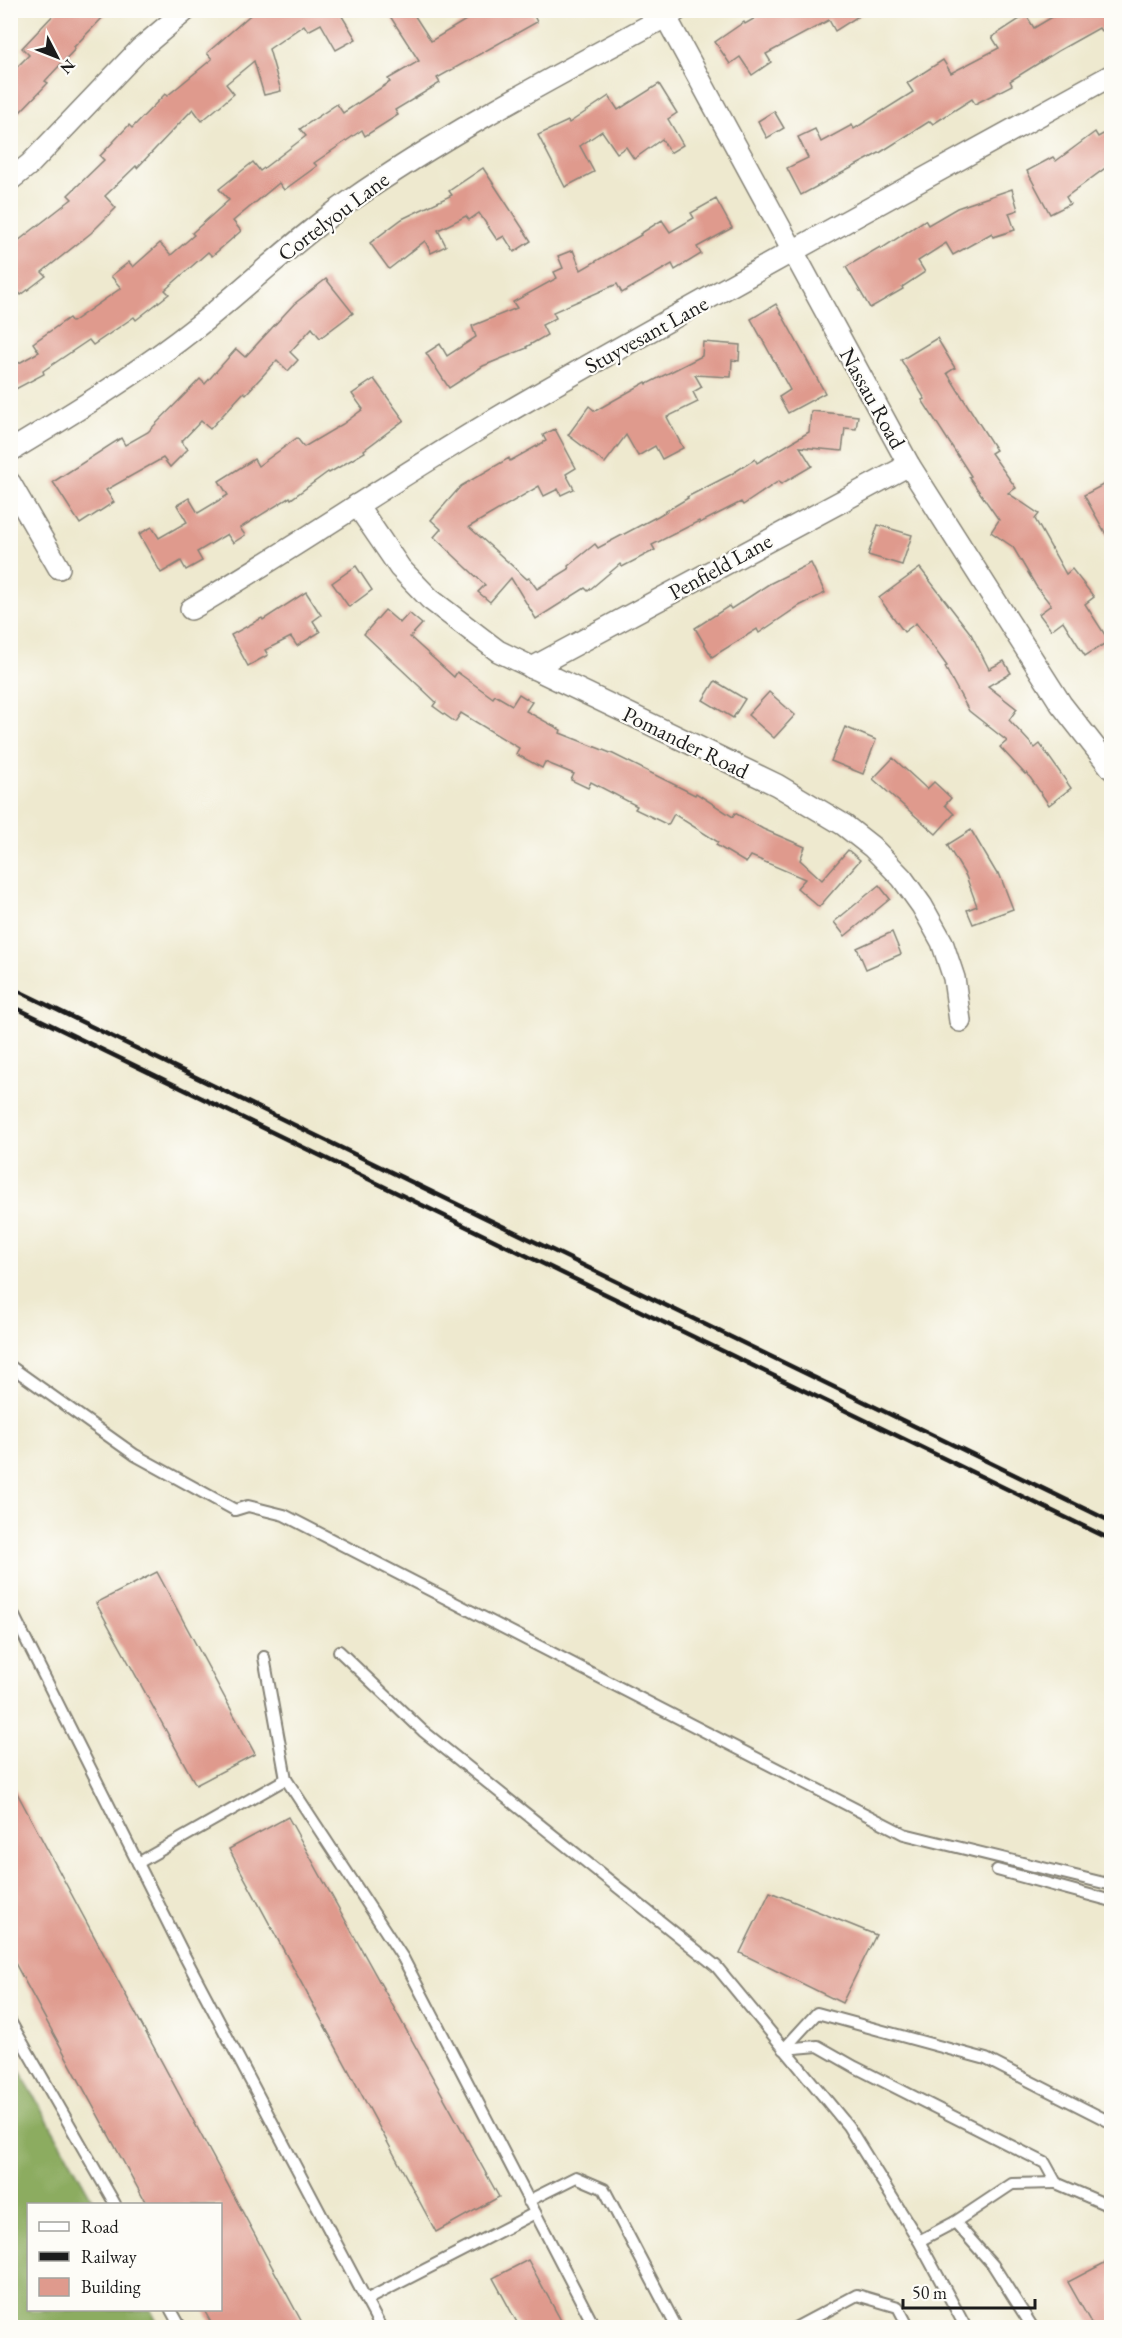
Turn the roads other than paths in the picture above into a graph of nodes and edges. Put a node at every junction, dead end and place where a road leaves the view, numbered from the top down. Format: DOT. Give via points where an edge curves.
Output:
graph roads {
  1 [pos="186,10"];
  2 [pos="668,12"];
  3 [pos="1112,75"];
  4 [pos="10,180"];
  5 [pos="793,251"];
  6 [pos="10,451"];
  7 [pos="909,465"];
  8 [pos="10,483"];
  9 [pos="357,505"];
  10 [pos="59,568"];
  11 [pos="191,609"];
  12 [pos="532,668"];
  13 [pos="1109,761"];
  14 [pos="960,1021"];
  15 [pos="10,1366"];
  16 [pos="10,1608"];
  17 [pos="339,1651"];
  18 [pos="264,1657"];
  19 [pos="286,1779"];
  20 [pos="138,1863"];
  21 [pos="997,1870"];
  22 [pos="1112,1885"];
  23 [pos="1112,1901"];
  24 [pos="10,2021"];
  25 [pos="784,2049"];
  26 [pos="1112,2123"];
  27 [pos="1056,2183"];
  28 [pos="528,2201"];
  29 [pos="114,2203"];
  30 [pos="1112,2207"];
  31 [pos="535,2213"];
  32 [pos="955,2222"];
  33 [pos="919,2241"];
  34 [pos="366,2300"];
  35 [pos="172,2311"];
  36 [pos="181,2328"];
  37 [pos="381,2328"];
  38 [pos="595,2328"];
  39 [pos="677,2328"];
  40 [pos="795,2328"];
  41 [pos="909,2328"];
  42 [pos="966,2328"];
  43 [pos="1033,2328"];
  1 -- 4 [label="street" via="140,49"];
  2 -- 5 [label="street, Nassau Road"];
  2 -- 6 [label="street, Cortelyou Lane" via="400,166 310,230 199,325 90,402"];
  3 -- 5 [label="street, Stuyvesant Lane"];
  5 -- 7 [label="street, Nassau Road"];
  5 -- 9 [label="street, Stuyvesant Lane" via="520,404"];
  7 -- 12 [label="street, Penfield Lane"];
  7 -- 13 [label="street, Nassau Road" via="1055,695"];
  8 -- 10 [label="street"];
  9 -- 11 [label="street, Stuyvesant Lane"];
  9 -- 12 [label="street, Pomander Road" via="400,567 430,599 498,651"];
  12 -- 14 [label="street, Pomander Road" via="777,785 844,825 872,847 902,878 942,942 954,978"];
  15 -- 22 [label="lane" via="135,1455 235,1510 248,1506 284,1515 903,1834"];
  16 -- 20 [label="lane"];
  17 -- 25 [label="lane" via="423,1731 716,1966"];
  18 -- 19 [label="lane"];
  19 -- 20 [label="lane"];
  19 -- 28 [label="lane" via="403,1958"];
  20 -- 34 [label="lane"];
  21 -- 23 [label="lane"];
  24 -- 29 [label="lane"];
  25 -- 26 [label="lane" via="817,2013 986,2059"];
  25 -- 27 [label="lane" via="818,2046 1046,2163"];
  25 -- 33 [label="lane" via="848,2126"];
  27 -- 30 [label="lane"];
  27 -- 32 [label="lane" via="1012,2184"];
  28 -- 31 [label="lane"];
  28 -- 39 [label="lane" via="576,2177 604,2188"];
  31 -- 34 [label="lane"];
  31 -- 38 [label="lane"];
  32 -- 33 [label="lane"];
  32 -- 43 [label="lane" via="993,2265"];
  33 -- 42 [label="lane"];
  34 -- 37 [label="lane"];
  35 -- 36 [label="lane"];
  40 -- 41 [label="lane" via="857,2295 898,2307"];
}
